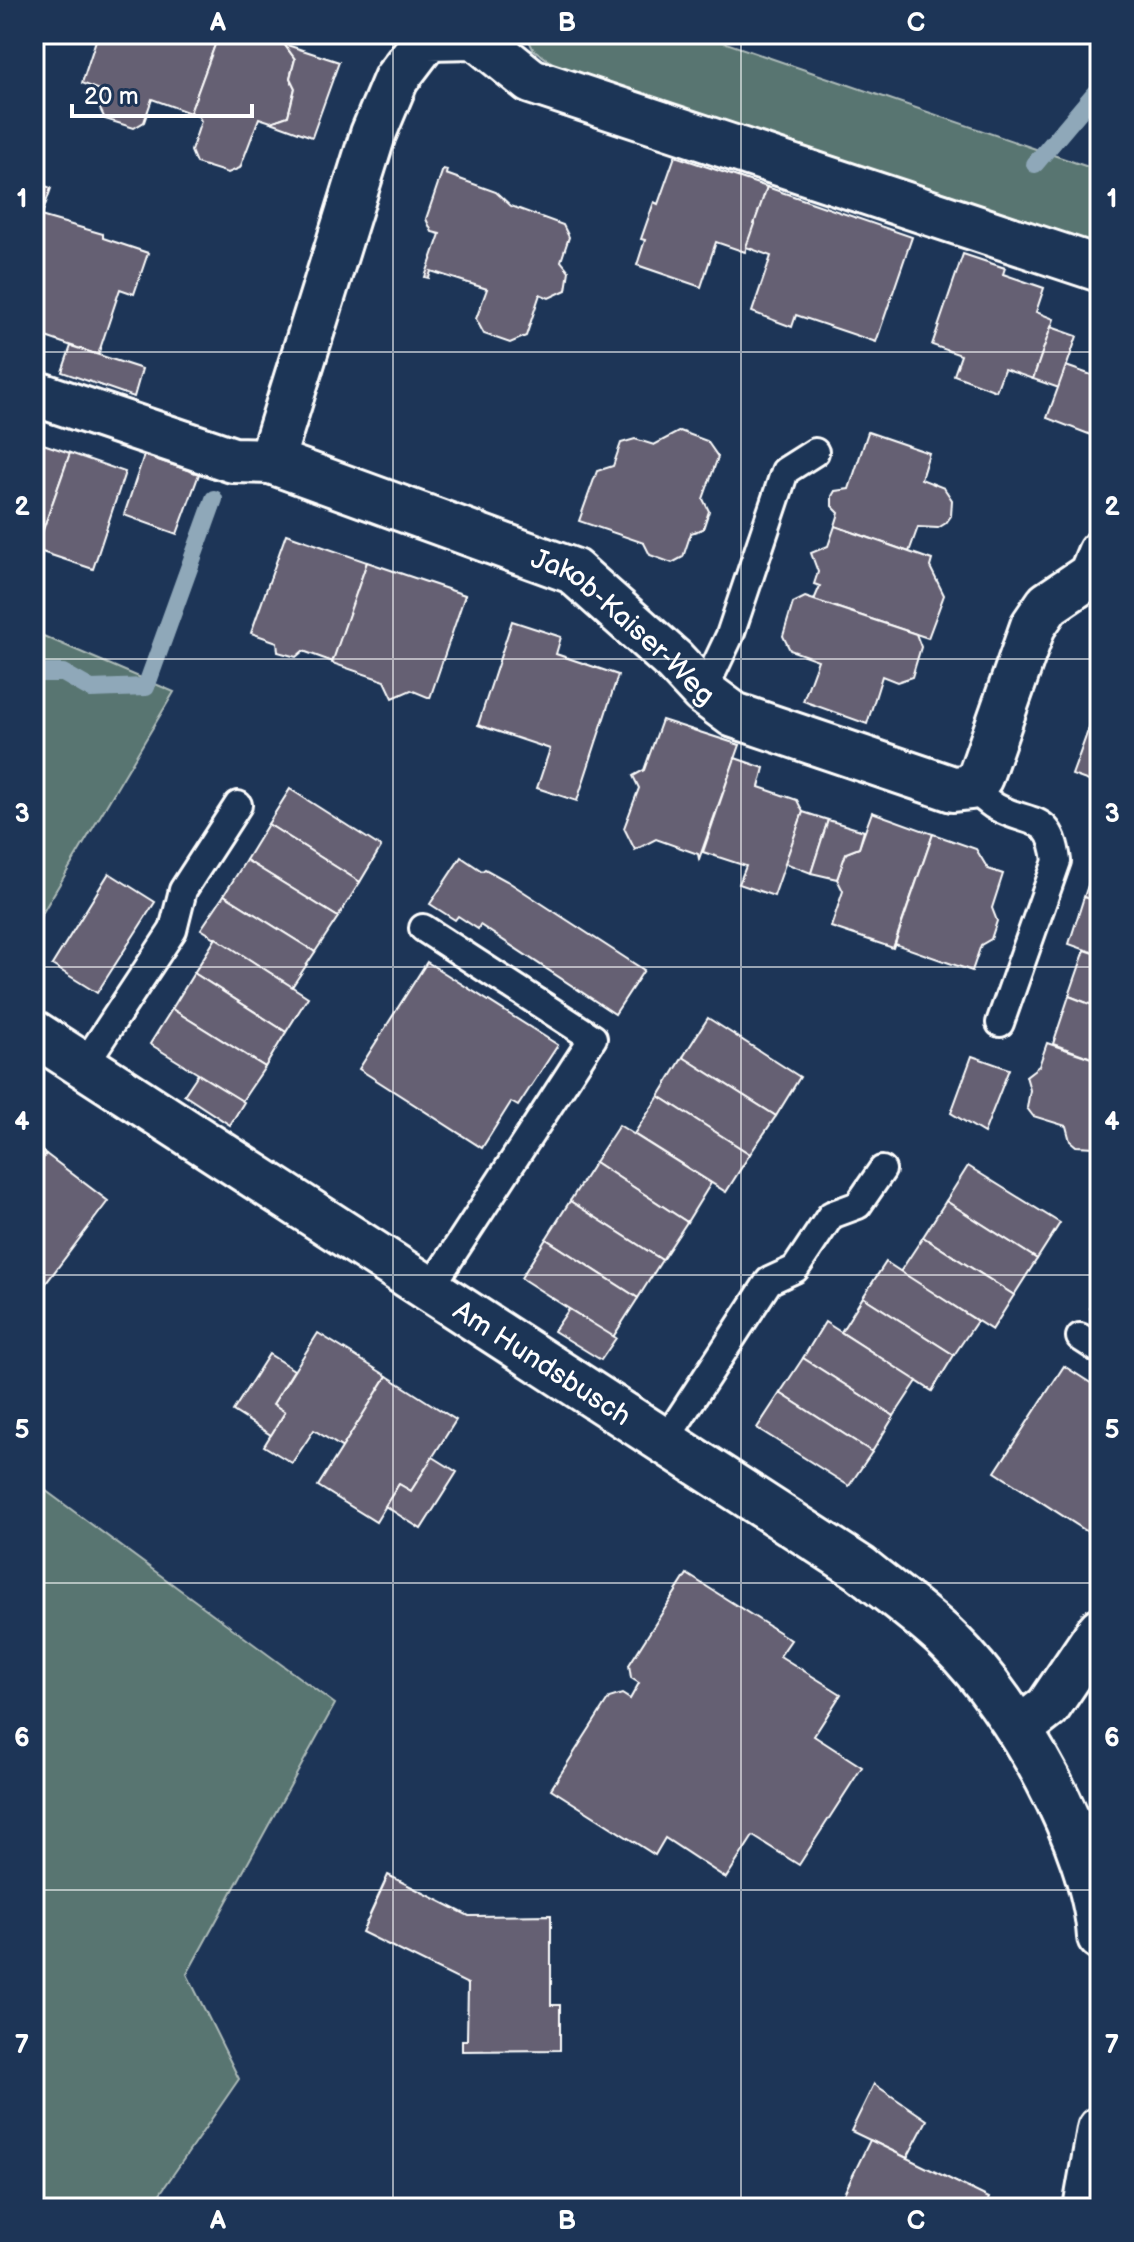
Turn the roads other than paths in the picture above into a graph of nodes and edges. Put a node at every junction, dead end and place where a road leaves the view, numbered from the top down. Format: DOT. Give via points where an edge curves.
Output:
graph roads {
  1 [pos="425,35"];
  2 [pos="476,35"];
  3 [pos="1100,269"];
  4 [pos="34,393"];
  5 [pos="815,452"];
  6 [pos="271,461"];
  7 [pos="1100,553"];
  8 [pos="703,692"];
  9 [pos="971,787"];
  10 [pos="238,805"];
  11 [pos="423,928"];
  12 [pos="1000,1023"];
  13 [pos="34,1033"];
  14 [pos="84,1065"];
  15 [pos="882,1170"];
  16 [pos="431,1287"];
  17 [pos="666,1439"];
  18 [pos="1100,1630"];
  19 [pos="1021,1728"];
  20 [pos="1085,1826"];
  21 [pos="1100,1937"];
  22 [pos="1100,2129"];
  23 [pos="1086,2208"];
  1 -- 2 [label="street"];
  1 -- 6 [label="street" via="396,79 373,134"];
  2 -- 3 [label="street" via="531,81"];
  4 -- 6 [label="street, Jakob-Kaiser-Weg" via="233,460"];
  5 -- 8 [label="lane" via="785,471 730,635"];
  6 -- 8 [label="street, Jakob-Kaiser-Weg" via="573,571"];
  7 -- 9 [label="street" via="1091,575 1048,604 1033,626 980,777"];
  8 -- 9 [label="street, Jakob-Kaiser-Weg" via="734,715 793,737 953,789"];
  9 -- 12 [label="lane, Jakob-Kaiser-Weg" via="997,807 1049,830 1057,861"];
  10 -- 14 [label="lane" via="183,890 173,930"];
  11 -- 16 [label="lane" via="593,1038"];
  13 -- 14 [label="street, Am Hundsbusch"];
  14 -- 16 [label="street, Am Hundsbusch"];
  15 -- 17 [label="lane" via="858,1205 831,1215 795,1269 769,1281"];
  16 -- 17 [label="street, Am Hundsbusch"];
  17 -- 19 [label="street, Am Hundsbusch" via="860,1568 950,1642"];
  18 -- 19 [label="street" via="1048,1707"];
  19 -- 20 [label="street, Am Hundsbusch"];
  20 -- 21 [label="street, Am Hundsbusch"];
  22 -- 23 [label="street"];
}
